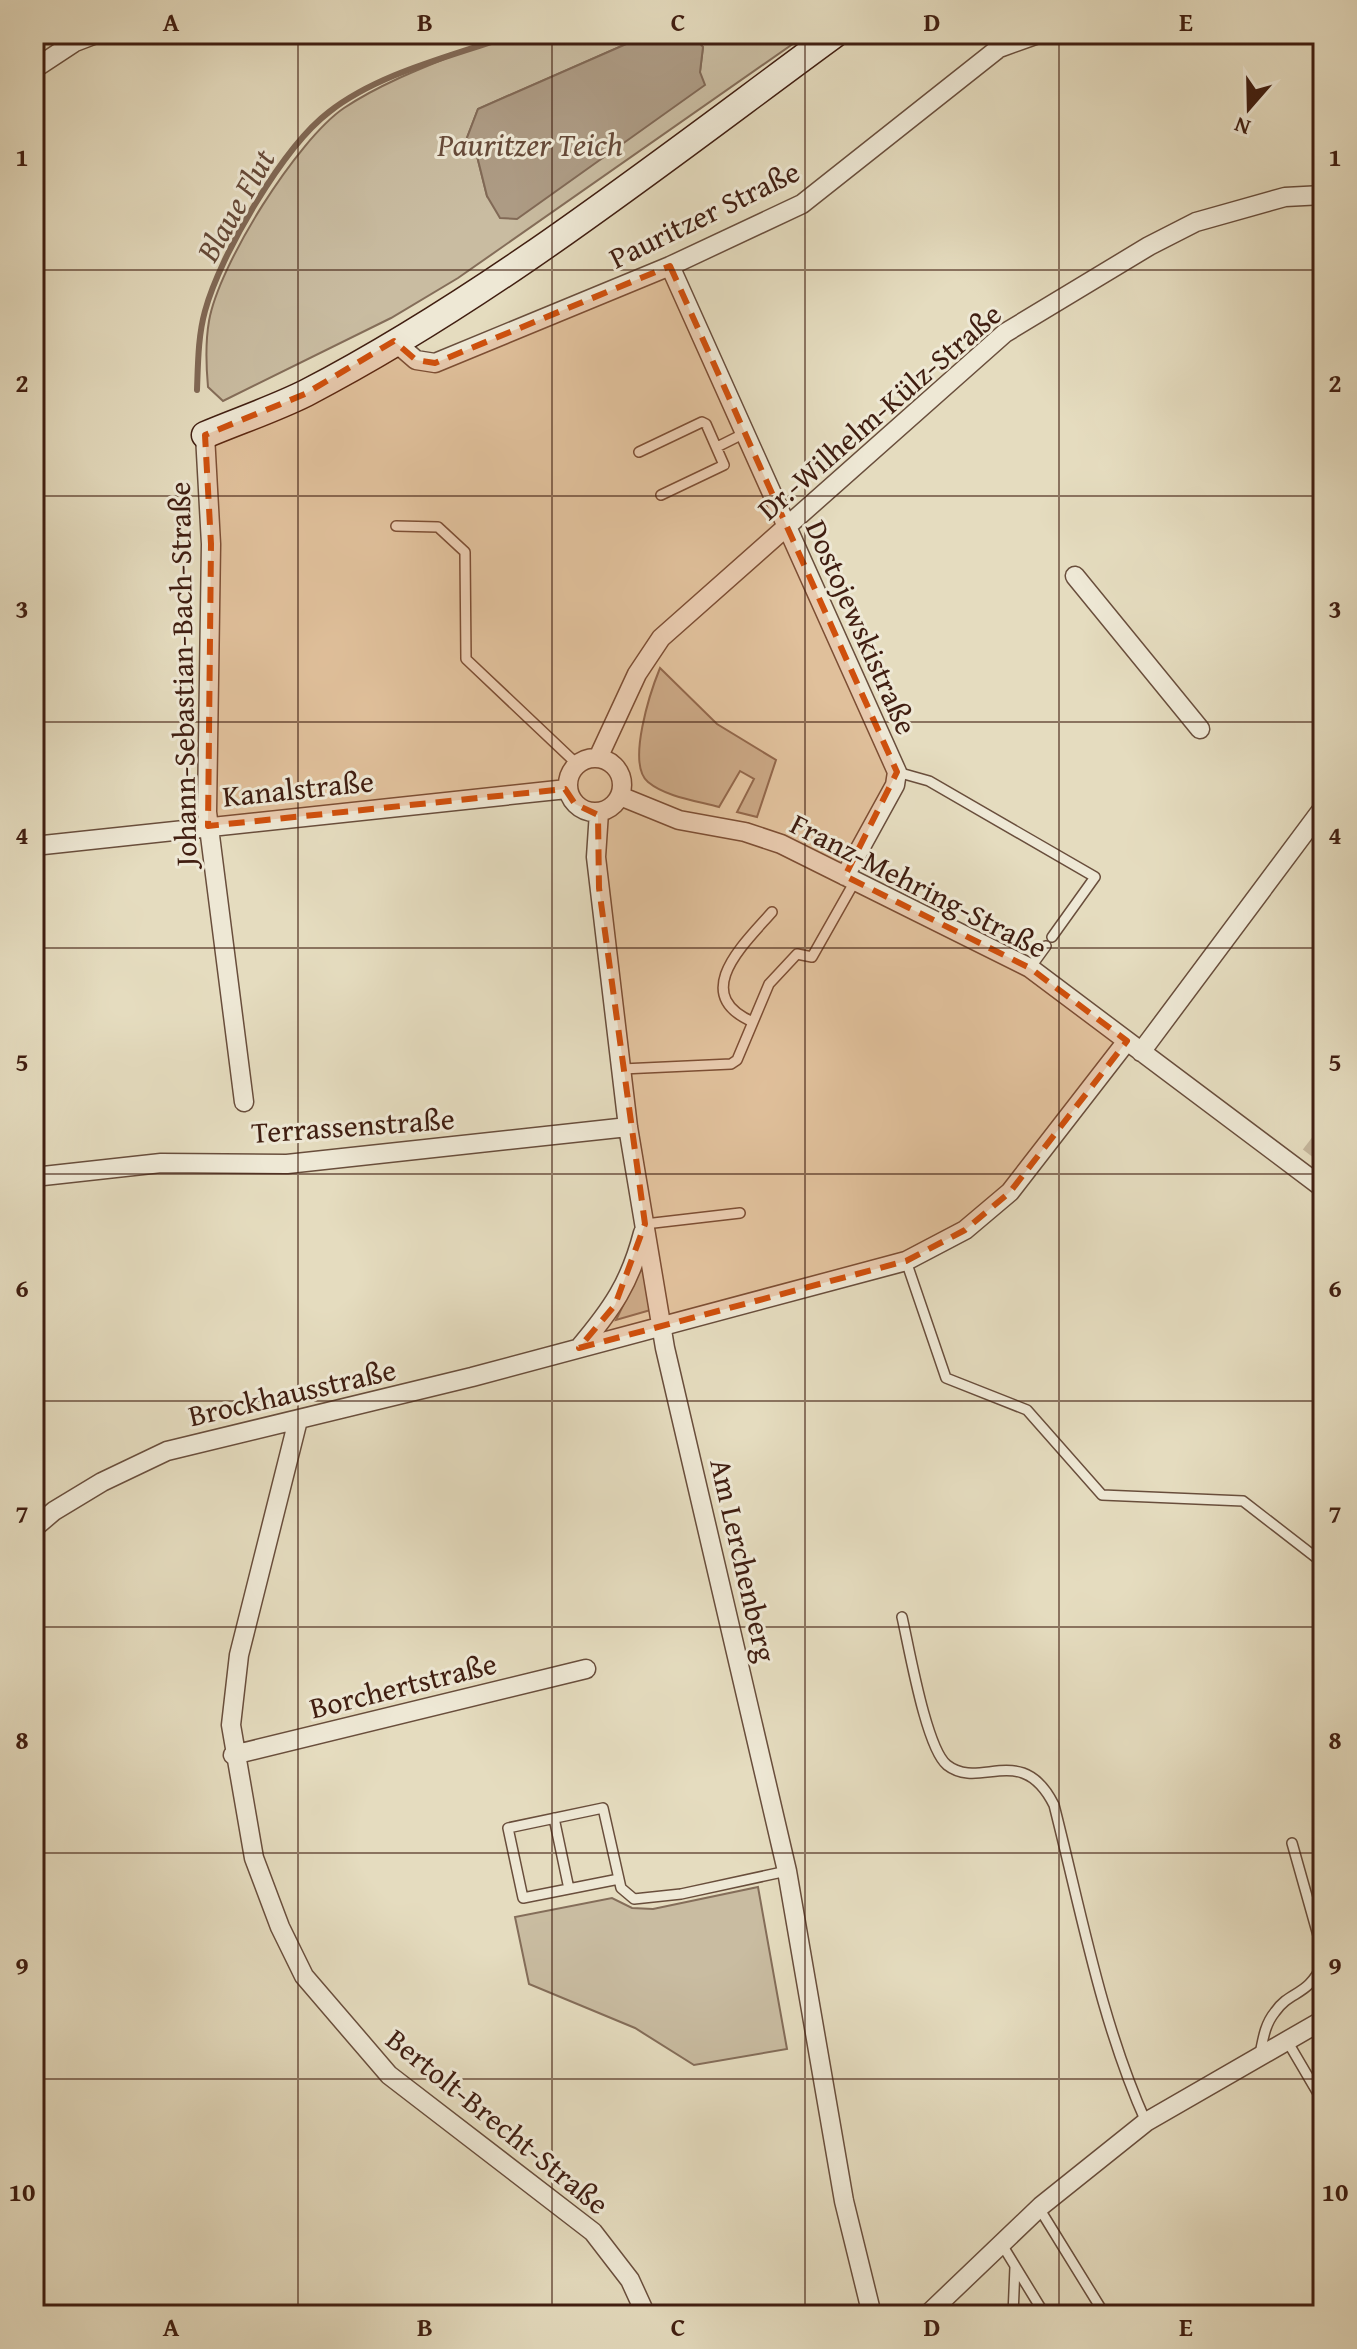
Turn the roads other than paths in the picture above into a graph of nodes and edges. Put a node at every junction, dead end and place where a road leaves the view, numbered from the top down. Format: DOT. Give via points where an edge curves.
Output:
graph roads {
  1 [pos="96,34"];
  2 [pos="835,34"];
  3 [pos="1038,34"];
  4 [pos="34,69"];
  5 [pos="1323,195"];
  6 [pos="670,266"];
  7 [pos="394,341"];
  8 [pos="745,433"];
  9 [pos="205,435"];
  10 [pos="717,447"];
  11 [pos="639,452"];
  12 [pos="661,495"];
  13 [pos="396,526"];
  14 [pos="787,528"];
  15 [pos="1075,576"];
  16 [pos="1200,729"];
  17 [pos="598,758"];
  18 [pos="577,764"];
  19 [pos="897,772"];
  20 [pos="567,789"];
  21 [pos="620,796"];
  22 [pos="1323,808"];
  23 [pos="599,812"];
  24 [pos="208,826"];
  25 [pos="34,846"];
  26 [pos="850,878"];
  27 [pos="772,912"];
  28 [pos="1030,968"];
  29 [pos="753,1022"];
  30 [pos="1134,1047"];
  31 [pos="622,1069"];
  32 [pos="244,1102"];
  33 [pos="628,1127"];
  34 [pos="34,1177"];
  35 [pos="1323,1188"];
  36 [pos="740,1213"];
  37 [pos="645,1224"];
  38 [pos="906,1261"];
  39 [pos="662,1326"];
  40 [pos="579,1348"];
  41 [pos="298,1420"];
  42 [pos="34,1528"];
  43 [pos="1323,1563"];
  44 [pos="902,1617"];
  45 [pos="586,1669"];
  46 [pos="233,1755"];
  47 [pos="554,1818"];
  48 [pos="1292,1843"];
  49 [pos="787,1871"];
  50 [pos="619,1879"];
  51 [pos="569,1889"];
  52 [pos="1323,1953"];
  53 [pos="1323,1963"];
  54 [pos="1323,2020"];
  55 [pos="1286,2039"];
  56 [pos="1260,2054"];
  57 [pos="1323,2102"];
  58 [pos="1146,2122"];
  59 [pos="1039,2208"];
  60 [pos="1001,2243"];
  61 [pos="1015,2267"];
  62 [pos="646,2315"];
  63 [pos="872,2315"];
  64 [pos="927,2315"];
  65 [pos="1013,2315"];
  66 [pos="1045,2315"];
  67 [pos="1105,2315"];
  1 -- 4 [label="street"];
  2 -- 7 [label="street" via="549,242"];
  3 -- 6 [label="street, Pauritzer Straße" via="999,48 802,204"];
  5 -- 14 [label="street, Dr.-Wilhelm-Külz-Straße" via="1285,197 1196,222 1005,333"];
  6 -- 7 [label="street, Pauritzer Straße" via="435,363 416,360"];
  6 -- 8 [label="street, Dostojewskistraße"];
  7 -- 9 [label="street" via="305,394"];
  8 -- 10 [label="lane"];
  8 -- 14 [label="street, Dostojewskistraße"];
  9 -- 24 [label="street, Johann-Sebastian-Bach-Straße" via="211,544"];
  10 -- 11 [label="lane" via="702,422"];
  10 -- 12 [label="lane" via="724,465"];
  13 -- 18 [label="lane" via="438,527 465,552 466,659"];
  14 -- 17 [label="street, Dr.-Wilhelm-Külz-Straße" via="661,638 637,674"];
  14 -- 19 [label="street, Dostojewskistraße"];
  15 -- 16 [label="street"];
  17 -- 18 [label="street"];
  17 -- 21 [label="street" via="619,772"];
  18 -- 20 [label="street"];
  19 -- 26 [label="street, Dostojewskistraße"];
  19 -- 28 [label="lane" via="929,781 1095,877"];
  20 -- 23 [label="street" via="582,809"];
  20 -- 24 [label="street, Kanalstraße"];
  21 -- 23 [label="street"];
  21 -- 26 [label="street, Franz-Mehring-Straße" via="679,820 781,844"];
  22 -- 30 [label="street, Brockhausstraße"];
  23 -- 31 [label="street, Am Lerchenberg" via="596,857"];
  24 -- 25 [label="street, Kanalstraße"];
  24 -- 32 [label="street, Johann-Sebastian-Bach-Straße"];
  26 -- 28 [label="street, Franz-Mehring-Straße"];
  26 -- 29 [label="lane" via="812,957 797,954 769,984"];
  27 -- 29 [label="lane" via="734,956 723,989 734,1014"];
  28 -- 30 [label="street, Franz-Mehring-Straße"];
  29 -- 31 [label="lane" via="731,1064"];
  30 -- 35 [label="street, Franz-Mehring-Straße" via="1305,1163"];
  30 -- 38 [label="street, Brockhausstraße" via="1010,1192 965,1230"];
  31 -- 33 [label="street, Am Lerchenberg"];
  33 -- 34 [label="street, Terrassenstraße" via="287,1164 161,1163"];
  33 -- 37 [label="street, Am Lerchenberg"];
  36 -- 37 [label="lane"];
  37 -- 39 [label="street, Am Lerchenberg"];
  37 -- 40 [label="street" via="635,1265 615,1305"];
  38 -- 39 [label="street, Brockhausstraße"];
  38 -- 43 [label="lane" via="946,1378 1027,1410 1102,1495 1243,1501"];
  39 -- 40 [label="street, Brockhausstraße"];
  39 -- 49 [label="street, Am Lerchenberg"];
  40 -- 41 [label="street, Brockhausstraße"];
  41 -- 42 [label="street, Brockhausstraße" via="167,1451 135,1464"];
  41 -- 46 [label="street, Bertolt-Brecht-Straße" via="239,1655"];
  44 -- 58 [label="lane" via="933,1745 947,1765 968,1773 1016,1771 1034,1778 1054,1805 1110,2024"];
  45 -- 46 [label="street, Borchertstraße"];
  46 -- 62 [label="street, Bertolt-Brecht-Straße" via="254,1858 304,1976 389,2075 593,2232 630,2280"];
  47 -- 50 [label="lane" via="603,1808"];
  47 -- 51 [label="lane"];
  47 -- 51 [label="lane" via="508,1828 523,1898"];
  48 -- 52 [label="lane"];
  49 -- 50 [label="lane" via="652,1899 634,1899"];
  49 -- 63 [label="street, Am Lerchenberg" via="844,2201"];
  50 -- 51 [label="lane"];
  53 -- 56 [label="lane" via="1313,1984 1276,2010"];
  54 -- 55 [label="street"];
  55 -- 56 [label="street"];
  55 -- 57 [label="lane"];
  56 -- 58 [label="street"];
  58 -- 59 [label="street"];
  59 -- 60 [label="street"];
  59 -- 67 [label="lane"];
  60 -- 61 [label="lane"];
  60 -- 64 [label="street"];
  61 -- 65 [label="lane"];
  61 -- 66 [label="lane"];
}
